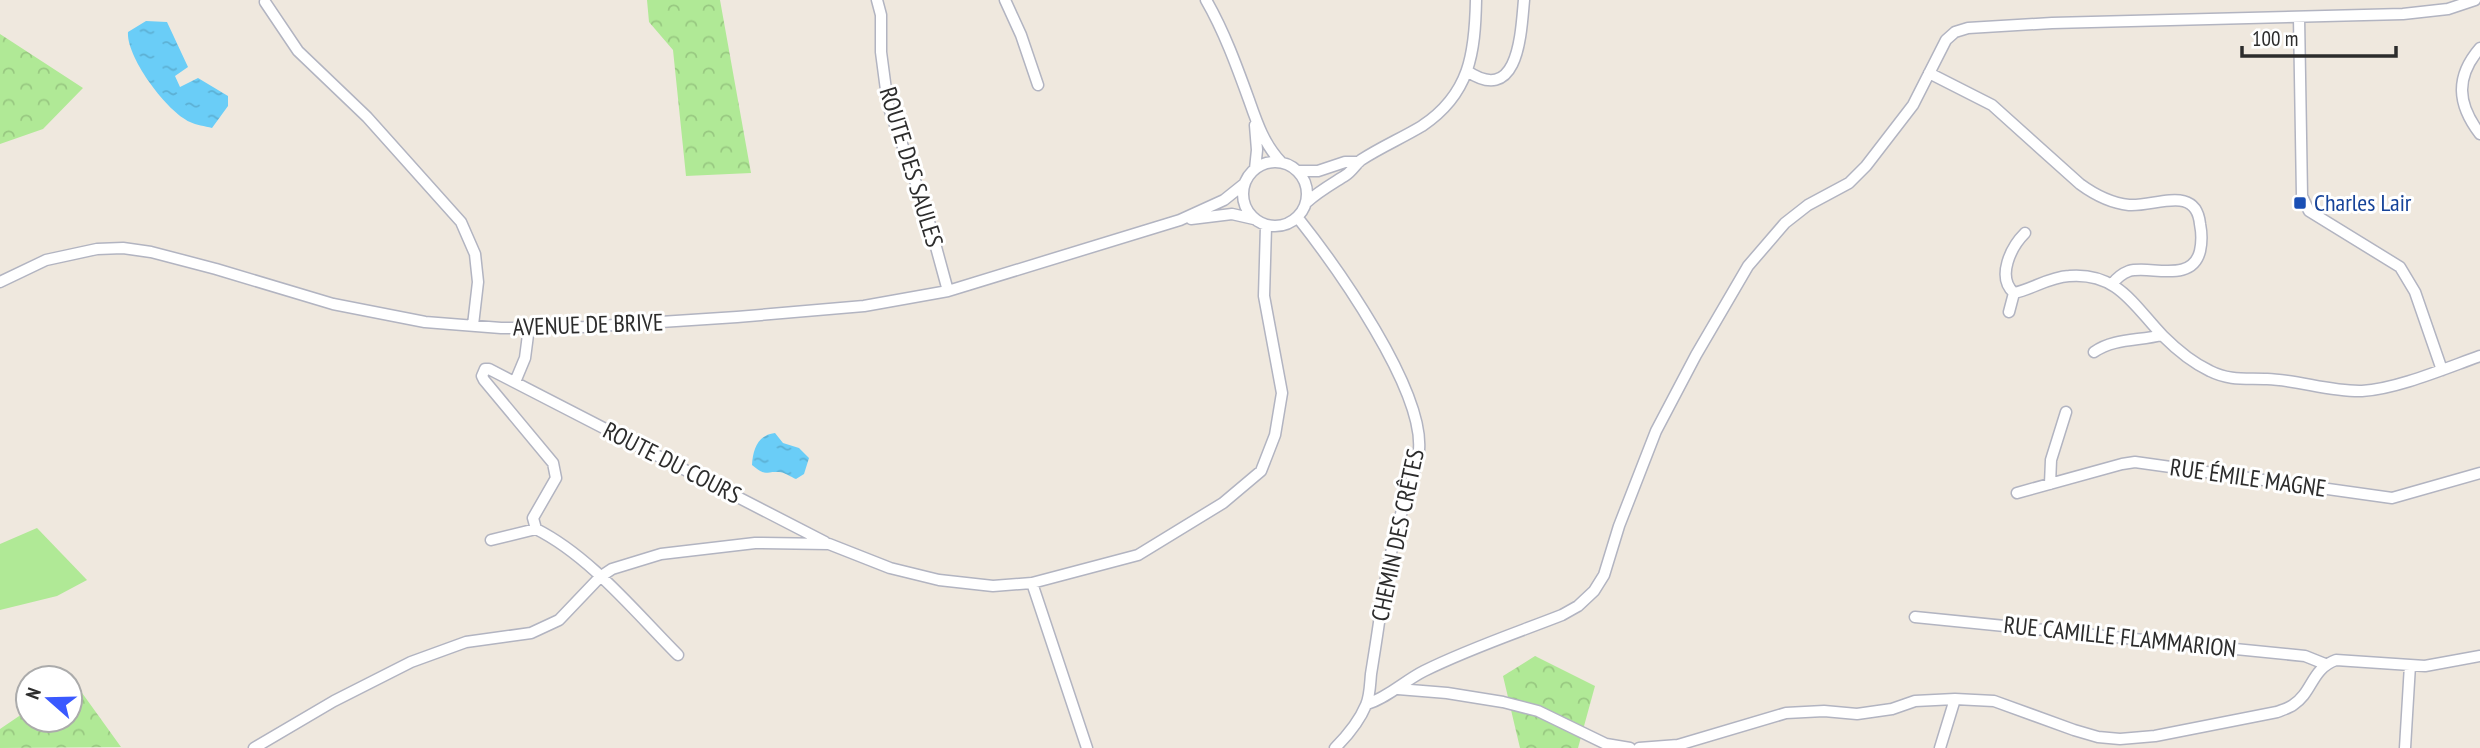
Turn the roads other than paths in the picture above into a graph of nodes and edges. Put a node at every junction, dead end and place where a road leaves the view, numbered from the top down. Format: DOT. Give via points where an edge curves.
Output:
graph roads {
  1 [pos="877,0"];
  2 [pos="1005,0"];
  3 [pos="1206,0"];
  4 [pos="1476,0"];
  5 [pos="1524,0"];
  6 [pos="2475,0"];
  7 [pos="265,2"];
  8 [pos="2299,17"];
  9 [pos="2480,48"];
  10 [pos="1467,71"];
  11 [pos="1928,73"];
  12 [pos="1038,85"];
  13 [pos="1255,121"];
  14 [pos="2480,134"];
  15 [pos="1281,162"];
  16 [pos="1359,162"];
  17 [pos="1255,169"];
  18 [pos="1298,171"];
  19 [pos="1244,184"];
  20 [pos="1307,202"];
  21 [pos="1298,218"];
  22 [pos="1254,219"];
  23 [pos="1180,220"];
  24 [pos="1266,226"];
  25 [pos="2025,233"];
  26 [pos="0,282"];
  27 [pos="2112,285"];
  28 [pos="948,290"];
  29 [pos="2014,293"];
  30 [pos="2009,312"];
  31 [pos="472,325"];
  32 [pos="529,327"];
  33 [pos="2162,335"];
  34 [pos="2094,352"];
  35 [pos="2480,356"];
  36 [pos="2442,370"];
  37 [pos="515,382"];
  38 [pos="2066,412"];
  39 [pos="2480,473"];
  40 [pos="2050,484"];
  41 [pos="2017,493"];
  42 [pos="536,529"];
  43 [pos="491,540"];
  44 [pos="829,544"];
  45 [pos="600,577"];
  46 [pos="1032,583"];
  47 [pos="1915,617"];
  48 [pos="678,655"];
  49 [pos="2480,656"];
  50 [pos="2325,664"];
  51 [pos="2410,665"];
  52 [pos="1397,688"];
  53 [pos="1955,699"];
  54 [pos="1367,704"];
  55 [pos="254,748"];
  56 [pos="1087,748"];
  57 [pos="1335,748"];
  58 [pos="1630,748"];
  59 [pos="1639,748"];
  60 [pos="1940,748"];
  61 [pos="2405,748"];
  1 -- 28 [label="street, ROUTE DES SAULES" via="888,105"];
  2 -- 12 [label="street"];
  3 -- 13 [label="street"];
  4 -- 10 [label="street" via="1475,43"];
  5 -- 10 [label="street" via="1517,59 1505,75 1489,81"];
  6 -- 8 [label="street" via="2448,9 2403,14"];
  7 -- 31 [label="street" via="298,51 367,117 461,222 475,254"];
  8 -- 11 [label="street" via="1968,28 1945,40"];
  8 -- 36 [label="street" via="2302,197 2309,211 2400,267 2415,292"];
  9 -- 14 [label="street" via="2461,85 2463,103"];
  10 -- 16 [label="street" via="1457,93 1441,111"];
  11 -- 27 [label="street" via="1993,105 2095,194 2132,205 2183,201 2193,205 2202,237 2192,265 2171,271 2130,271"];
  11 -- 52 [label="street" via="1913,105 1866,166 1849,183 1785,223 1748,266 1656,430 1594,592 1562,615 1444,662"];
  13 -- 15 [label="street"];
  13 -- 17 [label="street"];
  15 -- 17 [label="street"];
  15 -- 18 [label="street"];
  16 -- 18 [label="street"];
  16 -- 20 [label="street"];
  17 -- 19 [label="street"];
  18 -- 20 [label="street" via="1307,186"];
  19 -- 22 [label="street" via="1246,209"];
  19 -- 23 [label="street" via="1224,200"];
  20 -- 21 [label="street"];
  21 -- 24 [label="street" via="1278,227"];
  21 -- 54 [label="street, CHEMIN DES CRÊTES" via="1352,293 1398,372 1418,429 1416,466 1383,596"];
  22 -- 23 [label="street" via="1232,214"];
  22 -- 24 [label="street"];
  23 -- 28 [label="street, AVENUE DE BRIVE"];
  24 -- 46 [label="street, ROUTE DU COURS" via="1264,296 1282,393 1275,435 1261,471 1223,503 1138,555"];
  25 -- 29 [label="street" via="2013,249 2004,279"];
  26 -- 31 [label="street, AVENUE DE BRIVE" via="46,260 97,248 123,248 216,269 333,304 413,320"];
  27 -- 29 [label="street" via="2073,275"];
  27 -- 33 [label="street" via="2133,300"];
  28 -- 32 [label="street, AVENUE DE BRIVE" via="824,310 649,324"];
  29 -- 30 [label="street"];
  31 -- 32 [label="street, AVENUE DE BRIVE"];
  32 -- 37 [label="street" via="525,358"];
  33 -- 34 [label="street" via="2108,344"];
  33 -- 36 [label="street" via="2183,354 2225,378 2362,391"];
  35 -- 36 [label="street"];
  37 -- 42 [label="street, ROUTE DU COURS" via="489,369 483,371 484,380 553,463 556,478 533,518"];
  37 -- 44 [label="street, ROUTE DU COURS"];
  38 -- 40 [label="street" via="2051,460"];
  39 -- 40 [label="street, RUE ÉMILE MAGNE" via="2392,498 2135,462"];
  40 -- 41 [label="street, RUE ÉMILE MAGNE"];
  42 -- 43 [label="street"];
  42 -- 45 [label="street" via="558,540"];
  44 -- 45 [label="street, ROUTE DU COURS" via="755,543 661,554"];
  44 -- 46 [label="street, ROUTE DU COURS" via="890,568 939,580 993,586"];
  45 -- 48 [label="street"];
  45 -- 55 [label="street" via="559,620 531,633 466,642 411,662"];
  46 -- 56 [label="street"];
  47 -- 50 [label="street, RUE CAMILLE FLAMMARION" via="2305,656"];
  49 -- 51 [label="street, RUE CAMILLE FLAMMARION"];
  50 -- 51 [label="street, RUE CAMILLE FLAMMARION" via="2336,660"];
  50 -- 53 [label="street" via="2306,692 2286,709 2155,736 2098,737 2008,705"];
  51 -- 61 [label="street"];
  52 -- 54 [label="street"];
  52 -- 58 [label="street" via="1538,711 1606,744"];
  53 -- 59 [label="street" via="1915,701 1857,714 1786,713 1678,745"];
  53 -- 60 [label="street"];
  54 -- 57 [label="street, CHEMIN DES CRÊTES" via="1351,732"];
}
